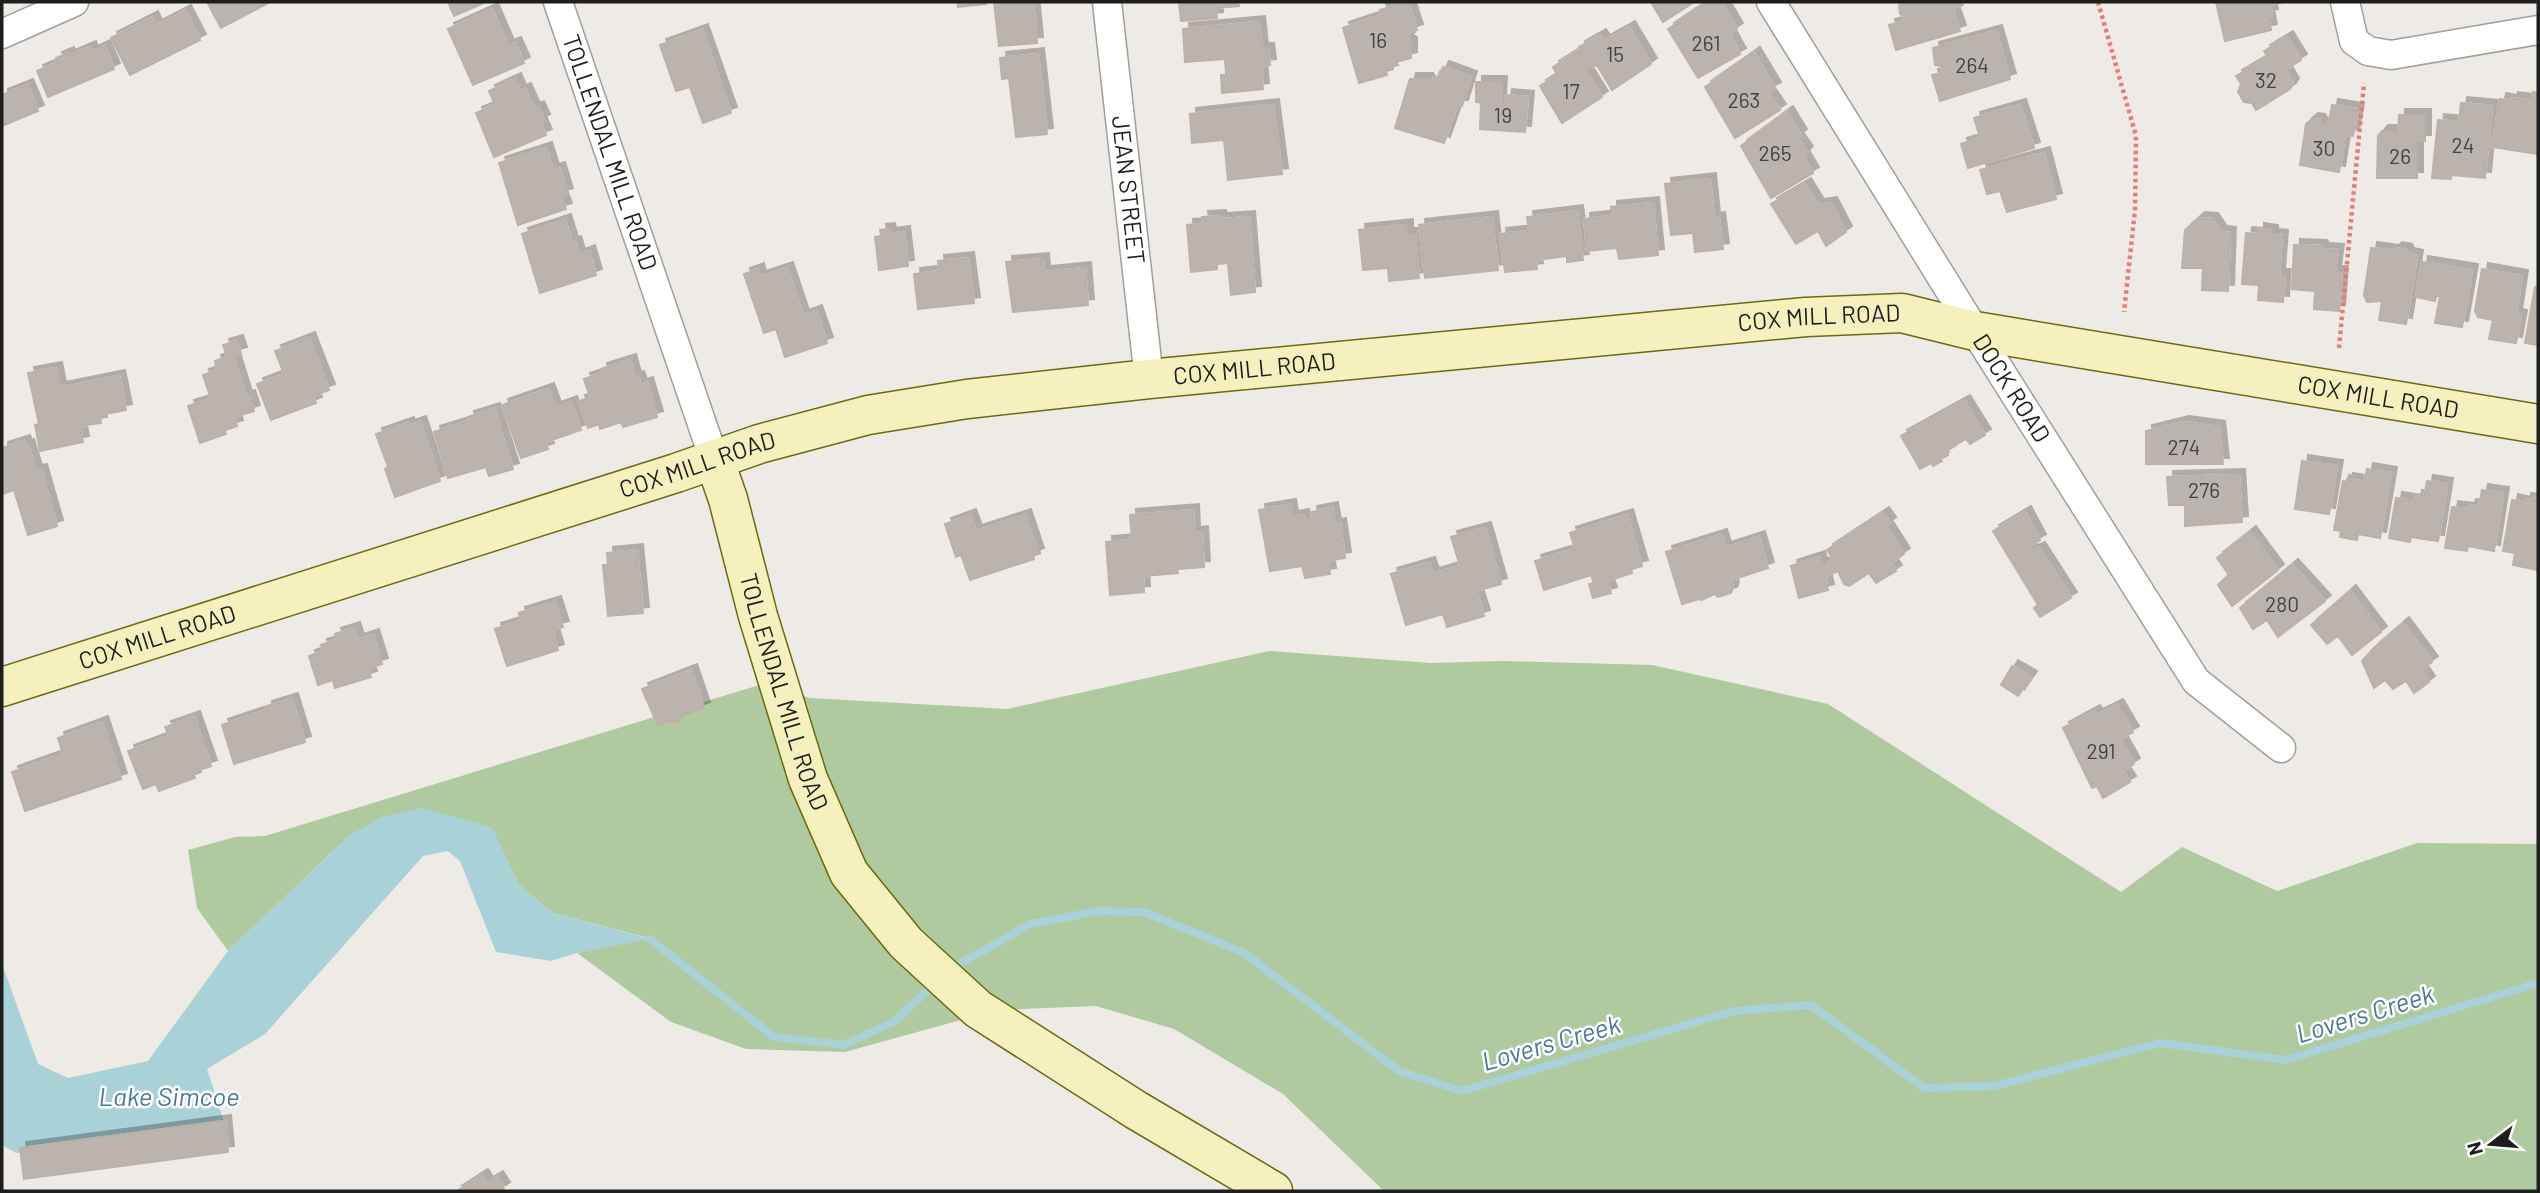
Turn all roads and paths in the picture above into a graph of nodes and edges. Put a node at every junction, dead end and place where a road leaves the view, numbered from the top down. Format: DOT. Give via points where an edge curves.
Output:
graph roads {
  1 [pos="74,2"];
  2 [pos="558,2"];
  3 [pos="1107,2"];
  4 [pos="1771,2"];
  5 [pos="2098,2"];
  6 [pos="2345,2"];
  7 [pos="2538,30"];
  8 [pos="2,34"];
  9 [pos="2364,83"];
  10 [pos="2123,312"];
  11 [pos="1975,331"];
  12 [pos="2339,348"];
  13 [pos="1149,379"];
  14 [pos="2538,424"];
  15 [pos="715,459"];
  16 [pos="2,687"];
  17 [pos="2281,748"];
  18 [pos="1273,1191"];
  1 -- 8 [label="street"];
  2 -- 15 [label="street, TOLLENDAL MILL ROAD"];
  3 -- 13 [label="street, JEAN STREET"];
  4 -- 11 [label="street, DOCK ROAD"];
  5 -- 10 [label="path" via="2136,136"];
  6 -- 7 [label="street" via="2354,41 2368,51 2391,55"];
  9 -- 12 [label="path"];
  11 -- 13 [label="street, COX MILL ROAD" via="1902,313 1806,317"];
  11 -- 14 [label="street, COX MILL ROAD"];
  11 -- 17 [label="street, DOCK ROAD" via="2196,681"];
  13 -- 15 [label="street, COX MILL ROAD" via="880,412"];
  15 -- 16 [label="street, COX MILL ROAD"];
  15 -- 18 [label="street, TOLLENDAL MILL ROAD" via="808,779 849,873 906,943 978,1009"];
}
